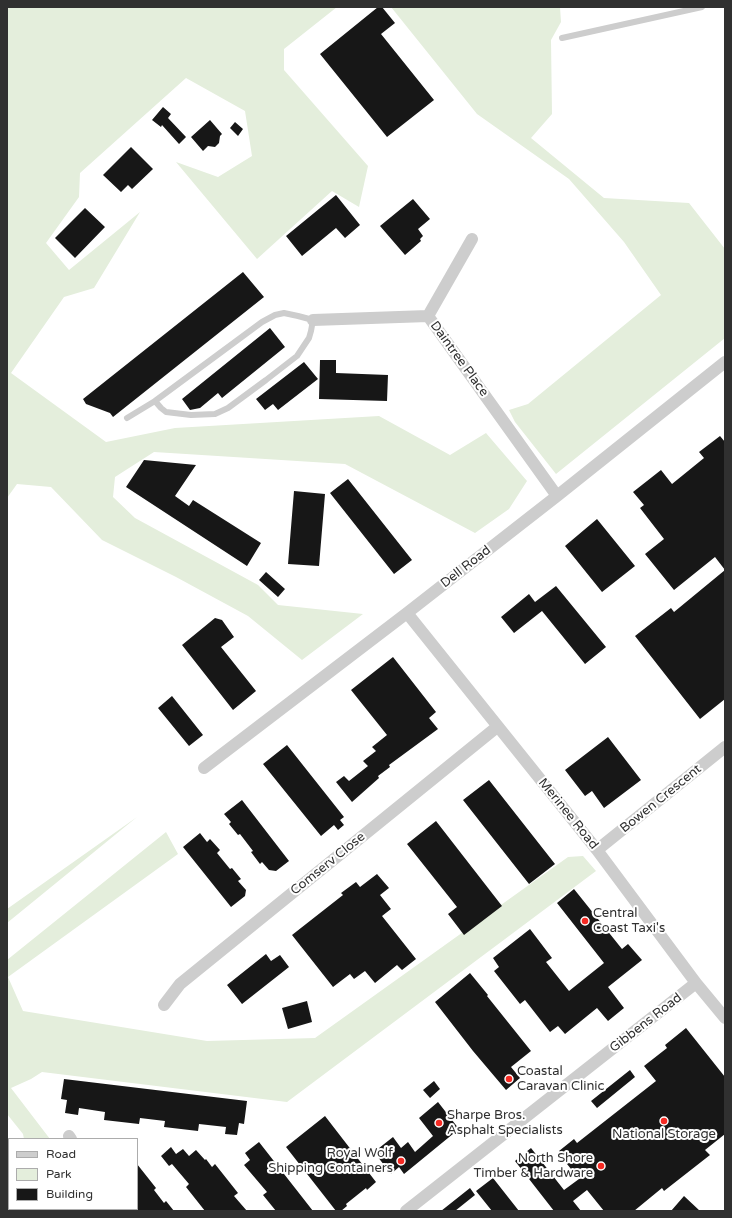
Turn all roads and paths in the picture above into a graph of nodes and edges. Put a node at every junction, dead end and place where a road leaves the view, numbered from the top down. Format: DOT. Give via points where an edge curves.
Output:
graph roads {
  1 [pos="702,7"];
  2 [pos="562,38"];
  3 [pos="472,239"];
  4 [pos="428,316"];
  5 [pos="313,320"];
  6 [pos="725,362"];
  7 [pos="155,401"];
  8 [pos="127,418"];
  9 [pos="557,496"];
  10 [pos="407,613"];
  11 [pos="497,727"];
  12 [pos="725,747"];
  13 [pos="204,768"];
  14 [pos="597,850"];
  15 [pos="696,983"];
  16 [pos="164,1005"];
  17 [pos="725,1018"];
  18 [pos="406,1211"];
  1 -- 2 [label="lane"];
  3 -- 4 [label="street"];
  4 -- 5 [label="street, Daintree Place"];
  4 -- 9 [label="street, Daintree Place"];
  5 -- 7 [label="lane" via="292,314 275,315"];
  5 -- 7 [label="lane" via="309,338 297,356 228,408 215,414 191,415 166,412"];
  6 -- 9 [label="street, Dell Road"];
  7 -- 8 [label="lane"];
  9 -- 10 [label="street, Dell Road"];
  10 -- 11 [label="street, Merinee Road"];
  10 -- 13 [label="street, Dell Road"];
  11 -- 14 [label="street, Merinee Road"];
  11 -- 16 [label="street, Comserv Close" via="180,984"];
  12 -- 14 [label="street, Bowen Crescent"];
  14 -- 15 [label="street, Merinee Road"];
  15 -- 17 [label="street, Merinee Road"];
  15 -- 18 [label="street, Gibbens Road"];
}
